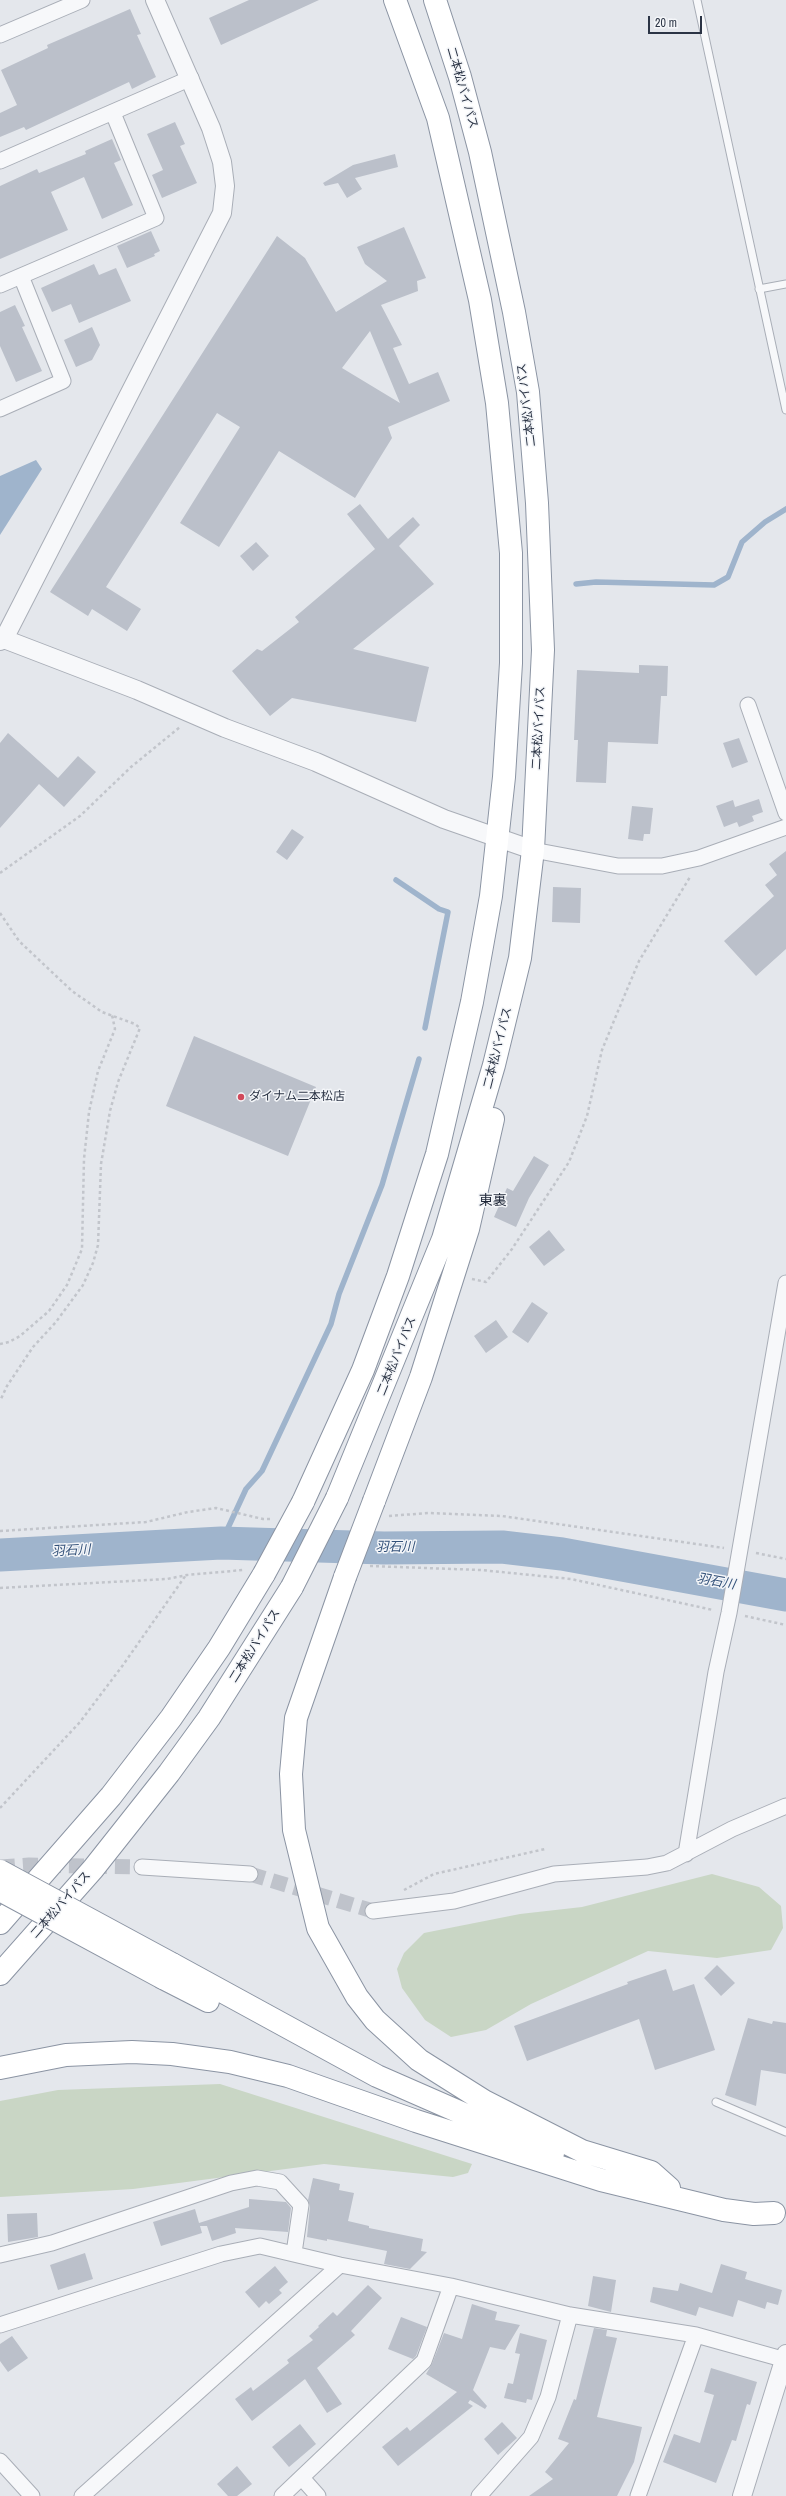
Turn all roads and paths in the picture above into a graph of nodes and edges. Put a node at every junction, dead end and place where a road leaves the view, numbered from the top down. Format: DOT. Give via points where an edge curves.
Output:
graph roads {
  1 [pos="82,0"];
  2 [pos="156,0"];
  3 [pos="395,0"];
  4 [pos="435,0"];
  5 [pos="698,0"];
  6 [pos="0,35"];
  7 [pos="191,78"];
  8 [pos="113,112"];
  9 [pos="0,161"];
  10 [pos="21,276"];
  11 [pos="786,284"];
  12 [pos="0,285"];
  13 [pos="759,289"];
  14 [pos="0,409"];
  15 [pos="786,410"];
  16 [pos="2,640"];
  17 [pos="748,705"];
  18 [pos="193,714"];
  19 [pos="786,813"];
  20 [pos="786,827"];
  21 [pos="497,839"];
  22 [pos="533,850"];
  23 [pos="699,858"];
  24 [pos="0,873"];
  25 [pos="0,913"];
  26 [pos="520,958"];
  27 [pos="112,1015"];
  28 [pos="454,1275"];
  29 [pos="786,1283"];
  30 [pos="0,1344"];
  31 [pos="0,1401"];
  32 [pos="380,1508"];
  33 [pos="278,1519"];
  34 [pos="0,1531"];
  35 [pos="737,1554"];
  36 [pos="786,1559"];
  37 [pos="368,1566"];
  38 [pos="257,1572"];
  39 [pos="187,1574"];
  40 [pos="0,1588"];
  41 [pos="729,1611"];
  42 [pos="786,1625"];
  43 [pos="786,1806"];
  44 [pos="0,1808"];
  45 [pos="545,1849"];
  46 [pos="686,1854"];
  47 [pos="142,1867"];
  48 [pos="0,1871"];
  49 [pos="250,1874"];
  50 [pos="0,1890"];
  51 [pos="402,1891"];
  52 [pos="373,1911"];
  53 [pos="0,1923"];
  54 [pos="168,1971"];
  55 [pos="0,1974"];
  56 [pos="0,2068"];
  57 [pos="716,2102"];
  58 [pos="786,2132"];
  59 [pos="571,2171"];
  60 [pos="669,2188"];
  61 [pos="780,2214"];
  62 [pos="294,2253"];
  63 [pos="0,2255"];
  64 [pos="340,2265"];
  65 [pos="451,2286"];
  66 [pos="570,2314"];
  67 [pos="0,2325"];
  68 [pos="696,2335"];
  69 [pos="785,2358"];
  70 [pos="0,2462"];
  71 [pos="302,2478"];
  72 [pos="32,2496"];
  73 [pos="82,2496"];
  74 [pos="282,2496"];
  75 [pos="318,2496"];
  76 [pos="479,2496"];
  77 [pos="638,2496"];
  78 [pos="742,2496"];
  1 -- 6 [label="street"];
  2 -- 7 [label="street"];
  3 -- 21 [label="highway" via="438,118 451,169 480,300 497,403 511,553 512,663"];
  4 -- 22 [label="highway, 二本松バイパス" via="460,76 480,152 528,392 537,503 543,650"];
  5 -- 13 [label="lane"];
  7 -- 8 [label="street"];
  7 -- 16 [label="street" via="222,162 225,186 222,213"];
  8 -- 9 [label="street"];
  8 -- 10 [label="street" via="156,218"];
  10 -- 12 [label="street"];
  10 -- 14 [label="street" via="63,382"];
  11 -- 13 [label="lane"];
  13 -- 15 [label="lane"];
  16 -- 18 [label="street" via="137,690"];
  17 -- 19 [label="street"];
  18 -- 21 [label="street" via="316,762 444,819"];
  18 -- 24 [label="path" via="131,767 80,816"];
  20 -- 23 [label="street"];
  21 -- 22 [label="street"];
  21 -- 38 [label="highway, bridge" via="491,896 472,1002 437,1154 398,1276 363,1370 303,1502"];
  22 -- 23 [label="street" via="630,867 662,866"];
  22 -- 26 [label="highway, 二本松バイパス"];
  23 -- 28 [label="path" via="639,962 618,1010 602,1050 587,1116 570,1162 512,1249 486,1282"];
  25 -- 27 [label="path" via="19,940 72,991 102,1012"];
  26 -- 28 [label="highway" via="513,1023 502,1077 468,1229"];
  26 -- 55 [label="highway, 二本松バイパス, bridge" via="494,1066 443,1239 337,1498 292,1587 209,1718 169,1773 93,1870"];
  27 -- 30 [label="path" via="115,1029 98,1071 89,1112 84,1159 82,1249 67,1285 49,1311 20,1336"];
  27 -- 31 [label="path" via="140,1028 118,1082 110,1111 101,1164 98,1245 93,1263 84,1285 33,1347"];
  28 -- 32 [label="highway"];
  29 -- 35 [label="street"];
  32 -- 35 [label="path" via="502,1516 578,1525"];
  32 -- 60 [label="highway, bridge" via="345,1577 296,1718 291,1774 294,1830 318,1928 357,1997 375,2020 419,2060 484,2100 582,2151 651,2172"];
  33 -- 34 [label="path" via="263,1519 216,1508 146,1522"];
  35 -- 36 [label="path"];
  35 -- 41 [label="street"];
  37 -- 41 [label="path" via="480,1570 571,1579"];
  38 -- 39 [label="path"];
  38 -- 53 [label="highway" via="219,1648 171,1718 111,1796"];
  39 -- 40 [label="path" via="167,1579"];
  39 -- 44 [label="path" via="80,1722"];
  41 -- 42 [label="path"];
  41 -- 46 [label="street" via="716,1672"];
  43 -- 46 [label="street" via="732,1829"];
  45 -- 51 [label="path" via="434,1874"];
  46 -- 52 [label="street" via="667,1863 647,1867 554,1874 454,1900"];
  47 -- 49 [label="street"];
  48 -- 54 [label="highway, bridge"];
  50 -- 54 [label="highway, bridge"];
  54 -- 59 [label="highway" via="361,2082 439,2117 539,2154"];
  54 -- 60 [label="highway" via="377,2076 578,2163"];
  56 -- 59 [label="highway" via="66,2055 132,2052 193,2056 230,2062 288,2076"];
  57 -- 58 [label="lane"];
  59 -- 61 [label="highway" via="668,2198 724,2210"];
  60 -- 61 [label="highway"];
  62 -- 63 [label="street" via="301,2204 280,2182 257,2178 231,2182 52,2243"];
  62 -- 64 [label="street"];
  62 -- 67 [label="street" via="260,2246 234,2251"];
  64 -- 65 [label="street"];
  64 -- 73 [label="street"];
  65 -- 66 [label="street"];
  65 -- 71 [label="street" via="424,2361"];
  66 -- 68 [label="street"];
  66 -- 76 [label="street" via="548,2397 531,2437"];
  68 -- 69 [label="street"];
  68 -- 77 [label="street"];
  69 -- 78 [label="street"];
  70 -- 72 [label="street"];
  71 -- 74 [label="street"];
  71 -- 75 [label="street"];
}
